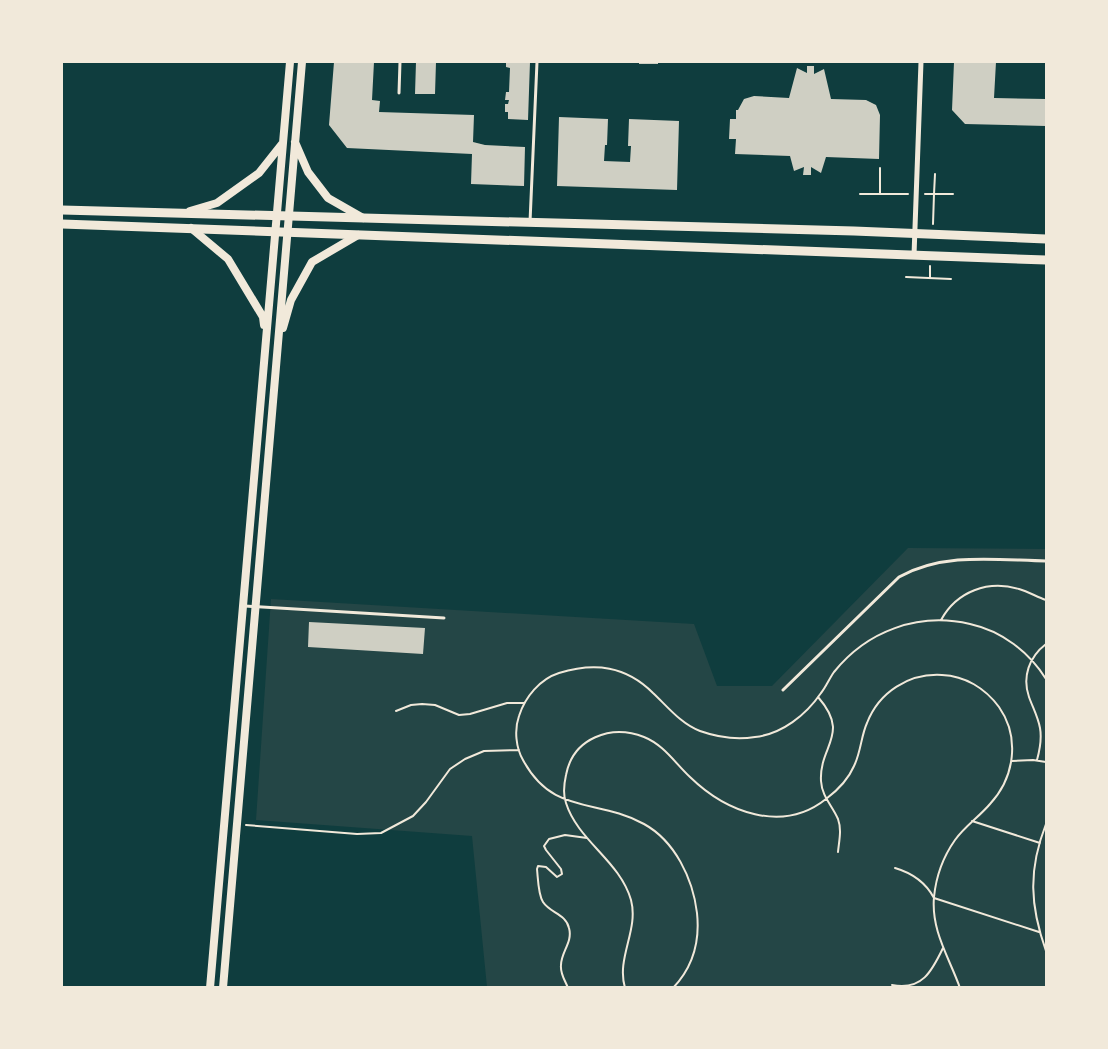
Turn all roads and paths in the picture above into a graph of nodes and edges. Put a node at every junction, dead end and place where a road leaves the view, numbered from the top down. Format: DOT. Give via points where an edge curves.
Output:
graph roads {
  1 [pos="290,62"];
  2 [pos="302,62"];
  3 [pos="400,62"];
  4 [pos="537,62"];
  5 [pos="921,62"];
  6 [pos="399,93"];
  7 [pos="295,141"];
  8 [pos="283,143"];
  9 [pos="880,168"];
  10 [pos="935,174"];
  11 [pos="860,194"];
  12 [pos="953,194"];
  13 [pos="62,210"];
  14 [pos="184,214"];
  15 [pos="277,216"];
  16 [pos="289,216"];
  17 [pos="364,218"];
  18 [pos="530,223"];
  19 [pos="62,224"];
  20 [pos="191,228"];
  21 [pos="275,231"];
  22 [pos="287,231"];
  23 [pos="358,234"];
  24 [pos="915,234"];
  25 [pos="1047,239"];
  26 [pos="914,255"];
  27 [pos="1047,260"];
  28 [pos="906,277"];
  29 [pos="951,279"];
  30 [pos="277,347"];
  31 [pos="265,350"];
  32 [pos="1047,561"];
  33 [pos="1047,600"];
  34 [pos="243,606"];
  35 [pos="255,606"];
  36 [pos="444,618"];
  37 [pos="941,620"];
  38 [pos="1047,644"];
  39 [pos="1032,660"];
  40 [pos="1047,679"];
  41 [pos="783,690"];
  42 [pos="818,697"];
  43 [pos="524,704"];
  44 [pos="396,711"];
  45 [pos="519,750"];
  46 [pos="1037,760"];
  47 [pos="1012,761"];
  48 [pos="1047,762"];
  49 [pos="565,800"];
  50 [pos="825,800"];
  51 [pos="972,821"];
  52 [pos="1047,824"];
  53 [pos="237,825"];
  54 [pos="587,838"];
  55 [pos="1040,843"];
  56 [pos="838,852"];
  57 [pos="895,868"];
  58 [pos="934,898"];
  59 [pos="1039,932"];
  60 [pos="943,948"];
  61 [pos="1047,951"];
  62 [pos="892,985"];
  63 [pos="210,987"];
  64 [pos="223,987"];
  65 [pos="568,987"];
  66 [pos="625,987"];
  67 [pos="673,987"];
  68 [pos="960,987"];
  1 -- 8 [label="main road"];
  2 -- 7 [label="main road"];
  3 -- 6 [label="lane"];
  4 -- 18 [label="lane"];
  5 -- 24 [label="street"];
  7 -- 16 [label="main road"];
  7 -- 17 [label="main road" via="308,172 328,198"];
  8 -- 14 [label="main road" via="260,173 217,202"];
  8 -- 15 [label="main road"];
  9 -- 11 [label="path" via="880,194"];
  10 -- 12 [label="path" via="934,194"];
  13 -- 14 [label="main road"];
  14 -- 15 [label="main road"];
  15 -- 16 [label="main road"];
  15 -- 21 [label="main road"];
  16 -- 17 [label="main road"];
  16 -- 22 [label="main road"];
  17 -- 18 [label="main road"];
  18 -- 24 [label="main road"];
  19 -- 20 [label="main road"];
  20 -- 21 [label="main road"];
  20 -- 31 [label="main road" via="228,259 263,316"];
  21 -- 22 [label="main road"];
  21 -- 31 [label="main road"];
  22 -- 23 [label="main road"];
  22 -- 30 [label="main road"];
  23 -- 26 [label="main road"];
  23 -- 30 [label="main road" via="312,262 291,300"];
  24 -- 25 [label="main road"];
  24 -- 26 [label="street"];
  26 -- 27 [label="main road"];
  28 -- 29 [label="path"];
  30 -- 35 [label="main road"];
  31 -- 34 [label="main road"];
  32 -- 41 [label="lane" via="950,559 913,569 899,577"];
  33 -- 37 [label="path" via="1009,587 979,588 955,601"];
  34 -- 35 [label="lane"];
  34 -- 63 [label="main road"];
  35 -- 36 [label="lane"];
  35 -- 53 [label="main road"];
  37 -- 39 [label="path" via="981,626 1002,636"];
  37 -- 42 [label="path" via="905,624 873,637 842,663"];
  38 -- 39 [label="path"];
  39 -- 40 [label="path"];
  39 -- 46 [label="path" via="1026,683 1040,727"];
  42 -- 43 [label="path" via="809,709 777,731 737,738 699,731 675,715 634,677 596,666 552,676"];
  42 -- 50 [label="path" via="826,706 833,729 820,780"];
  43 -- 44 [label="path" via="507,703 459,715 422,704"];
  43 -- 45 [label="path" via="518,718"];
  45 -- 49 [label="path" via="544,789"];
  45 -- 53 [label="path" via="483,751 465,759 450,769 413,816 381,833"];
  46 -- 47 [label="path"];
  46 -- 48 [label="path"];
  47 -- 50 [label="path" via="1008,723 987,694 957,677 921,676 899,685 881,700 868,720 854,767 842,786"];
  47 -- 51 [label="path" via="1000,792"];
  49 -- 50 [label="path" via="565,779 572,757 594,737 618,732 644,737 658,745 713,797 750,815 787,816"];
  49 -- 54 [label="path"];
  49 -- 67 [label="path" via="646,825 677,856 695,897 698,925 692,961"];
  50 -- 56 [label="path" via="838,819"];
  51 -- 55 [label="path"];
  51 -- 58 [label="path" via="947,851"];
  52 -- 55 [label="path"];
  53 -- 64 [label="main road"];
  54 -- 65 [label="path" via="565,835 549,839 544,846 562,874 557,877 546,867 537,869 542,900 569,927 570,941 560,966"];
  54 -- 66 [label="path" via="618,872 632,907 631,933 622,968"];
  55 -- 59 [label="path" via="1033,889"];
  57 -- 58 [label="path" via="926,885"];
  58 -- 59 [label="path"];
  58 -- 60 [label="path" via="935,927"];
  59 -- 61 [label="path"];
  60 -- 62 [label="path" via="933,970 924,978 909,986"];
  60 -- 68 [label="path"];
}
